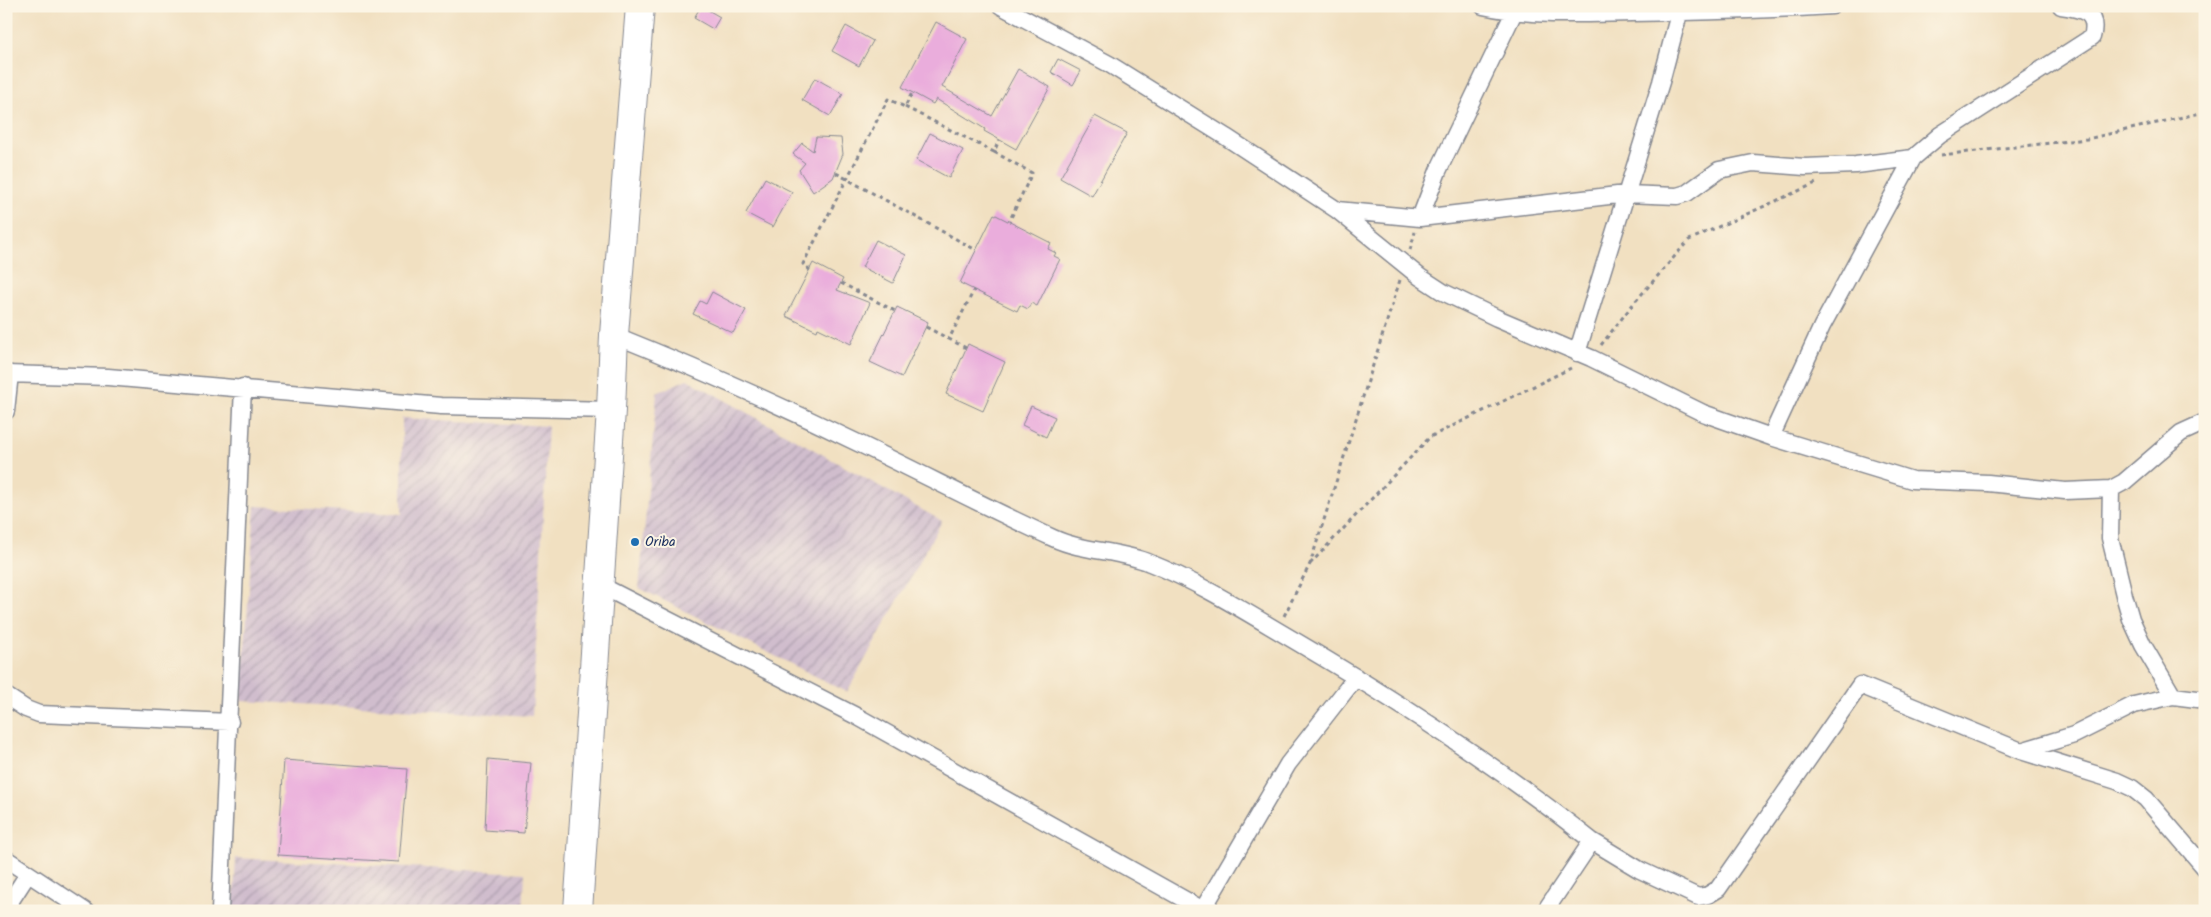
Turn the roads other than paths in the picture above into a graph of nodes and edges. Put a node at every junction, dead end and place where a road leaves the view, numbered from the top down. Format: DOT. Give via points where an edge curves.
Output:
graph roads {
  1 [pos="640,6"];
  2 [pos="1001,6"];
  3 [pos="1483,6"];
  4 [pos="1832,6"];
  5 [pos="2061,6"];
  6 [pos="1681,9"];
  7 [pos="1515,10"];
  8 [pos="1913,158"];
  9 [pos="1626,194"];
  10 [pos="1337,210"];
  11 [pos="1420,218"];
  12 [pos="614,335"];
  13 [pos="1577,353"];
  14 [pos="8,374"];
  15 [pos="243,388"];
  16 [pos="611,410"];
  17 [pos="6,411"];
  18 [pos="2205,422"];
  19 [pos="1771,437"];
  20 [pos="2111,489"];
  21 [pos="598,584"];
  22 [pos="1356,677"];
  23 [pos="6,696"];
  24 [pos="2173,696"];
  25 [pos="2205,700"];
  26 [pos="230,722"];
  27 [pos="2021,751"];
  28 [pos="1592,841"];
  29 [pos="6,859"];
  30 [pos="2205,868"];
  31 [pos="28,874"];
  32 [pos="6,908"];
  33 [pos="1203,910"];
  34 [pos="85,911"];
  35 [pos="220,911"];
  36 [pos="578,911"];
  37 [pos="1545,911"];
  1 -- 12 [label="highway"];
  2 -- 10 [label="street" via="1109,64"];
  3 -- 7 [label="street"];
  4 -- 6 [label="street"];
  5 -- 8 [label="street" via="2088,14 2094,23 2092,38 1940,135"];
  6 -- 7 [label="street"];
  6 -- 9 [label="street" via="1662,82"];
  7 -- 11 [label="street" via="1438,171"];
  8 -- 9 [label="street" via="1805,167 1753,163 1719,170 1687,193 1676,196"];
  8 -- 19 [label="street" via="1822,326"];
  9 -- 11 [label="street"];
  9 -- 13 [label="street"];
  10 -- 11 [label="street"];
  10 -- 13 [label="street" via="1405,266 1443,292"];
  12 -- 16 [label="highway"];
  12 -- 22 [label="street" via="856,442 1057,540 1121,553 1150,563 1203,589"];
  13 -- 19 [label="street" via="1703,413"];
  14 -- 15 [label="street" via="108,377"];
  14 -- 17 [label="street"];
  15 -- 16 [label="street" via="441,406"];
  15 -- 26 [label="street"];
  16 -- 21 [label="highway"];
  18 -- 20 [label="street" via="2180,433 2124,482"];
  19 -- 20 [label="street" via="1912,480 2065,491"];
  20 -- 24 [label="street" via="2110,538 2126,603 2143,645"];
  21 -- 33 [label="street" via="858,717"];
  21 -- 36 [label="highway"];
  22 -- 28 [label="street" via="1441,730"];
  22 -- 33 [label="street" via="1288,764"];
  23 -- 26 [label="street" via="39,714"];
  24 -- 25 [label="street"];
  24 -- 27 [label="street" via="2134,704 2074,736"];
  26 -- 35 [label="street"];
  27 -- 28 [label="street" via="1860,685 1713,892 1698,897 1640,870"];
  27 -- 30 [label="street" via="2132,788"];
  28 -- 37 [label="street"];
  29 -- 31 [label="street"];
  31 -- 32 [label="street"];
  31 -- 34 [label="street"];
}
